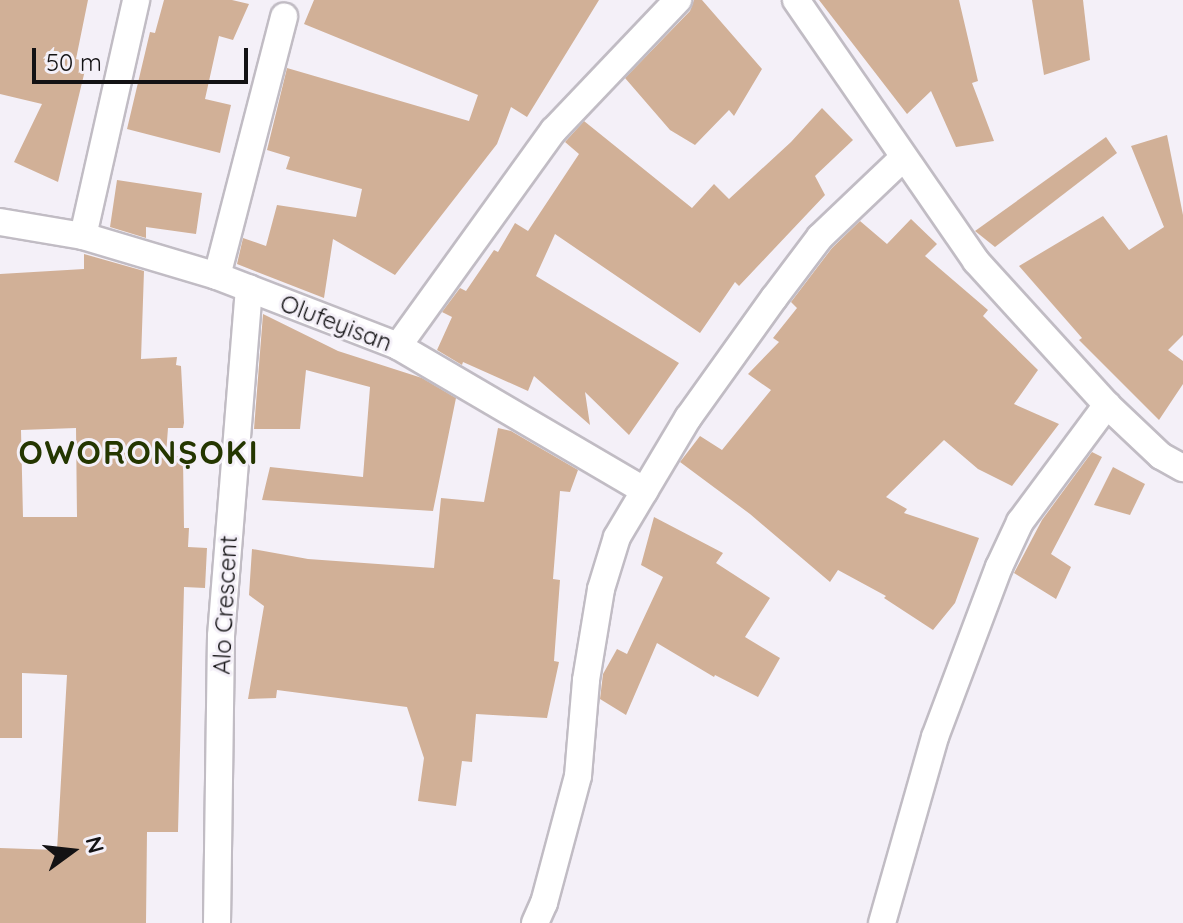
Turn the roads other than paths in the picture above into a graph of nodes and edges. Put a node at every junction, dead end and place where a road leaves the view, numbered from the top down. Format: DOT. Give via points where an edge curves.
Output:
graph roads {
  1 [pos="136,0"];
  2 [pos="678,0"];
  3 [pos="796,0"];
  4 [pos="284,16"];
  5 [pos="903,158"];
  6 [pos="0,222"];
  7 [pos="83,236"];
  8 [pos="217,276"];
  9 [pos="249,288"];
  10 [pos="398,346"];
  11 [pos="1107,405"];
  12 [pos="1183,468"];
  13 [pos="645,491"];
  14 [pos="217,923"];
  15 [pos="535,923"];
  16 [pos="882,923"];
  1 -- 7 [label="street"];
  2 -- 10 [label="street" via="554,130"];
  3 -- 5 [label="street"];
  4 -- 8 [label="street"];
  5 -- 11 [label="street" via="976,261"];
  5 -- 13 [label="street" via="820,237 688,418"];
  6 -- 7 [label="street, Olufeyisan"];
  7 -- 8 [label="street, Olufeyisan"];
  8 -- 9 [label="street, Olufeyisan"];
  9 -- 10 [label="street, Olufeyisan"];
  9 -- 14 [label="street, Alo Crescent" via="221,636"];
  10 -- 13 [label="street, Olufeyisan"];
  11 -- 12 [label="street" via="1161,456"];
  11 -- 16 [label="street" via="1020,522 999,567 935,737"];
  13 -- 15 [label="street" via="617,537 601,589 578,776"];
}
